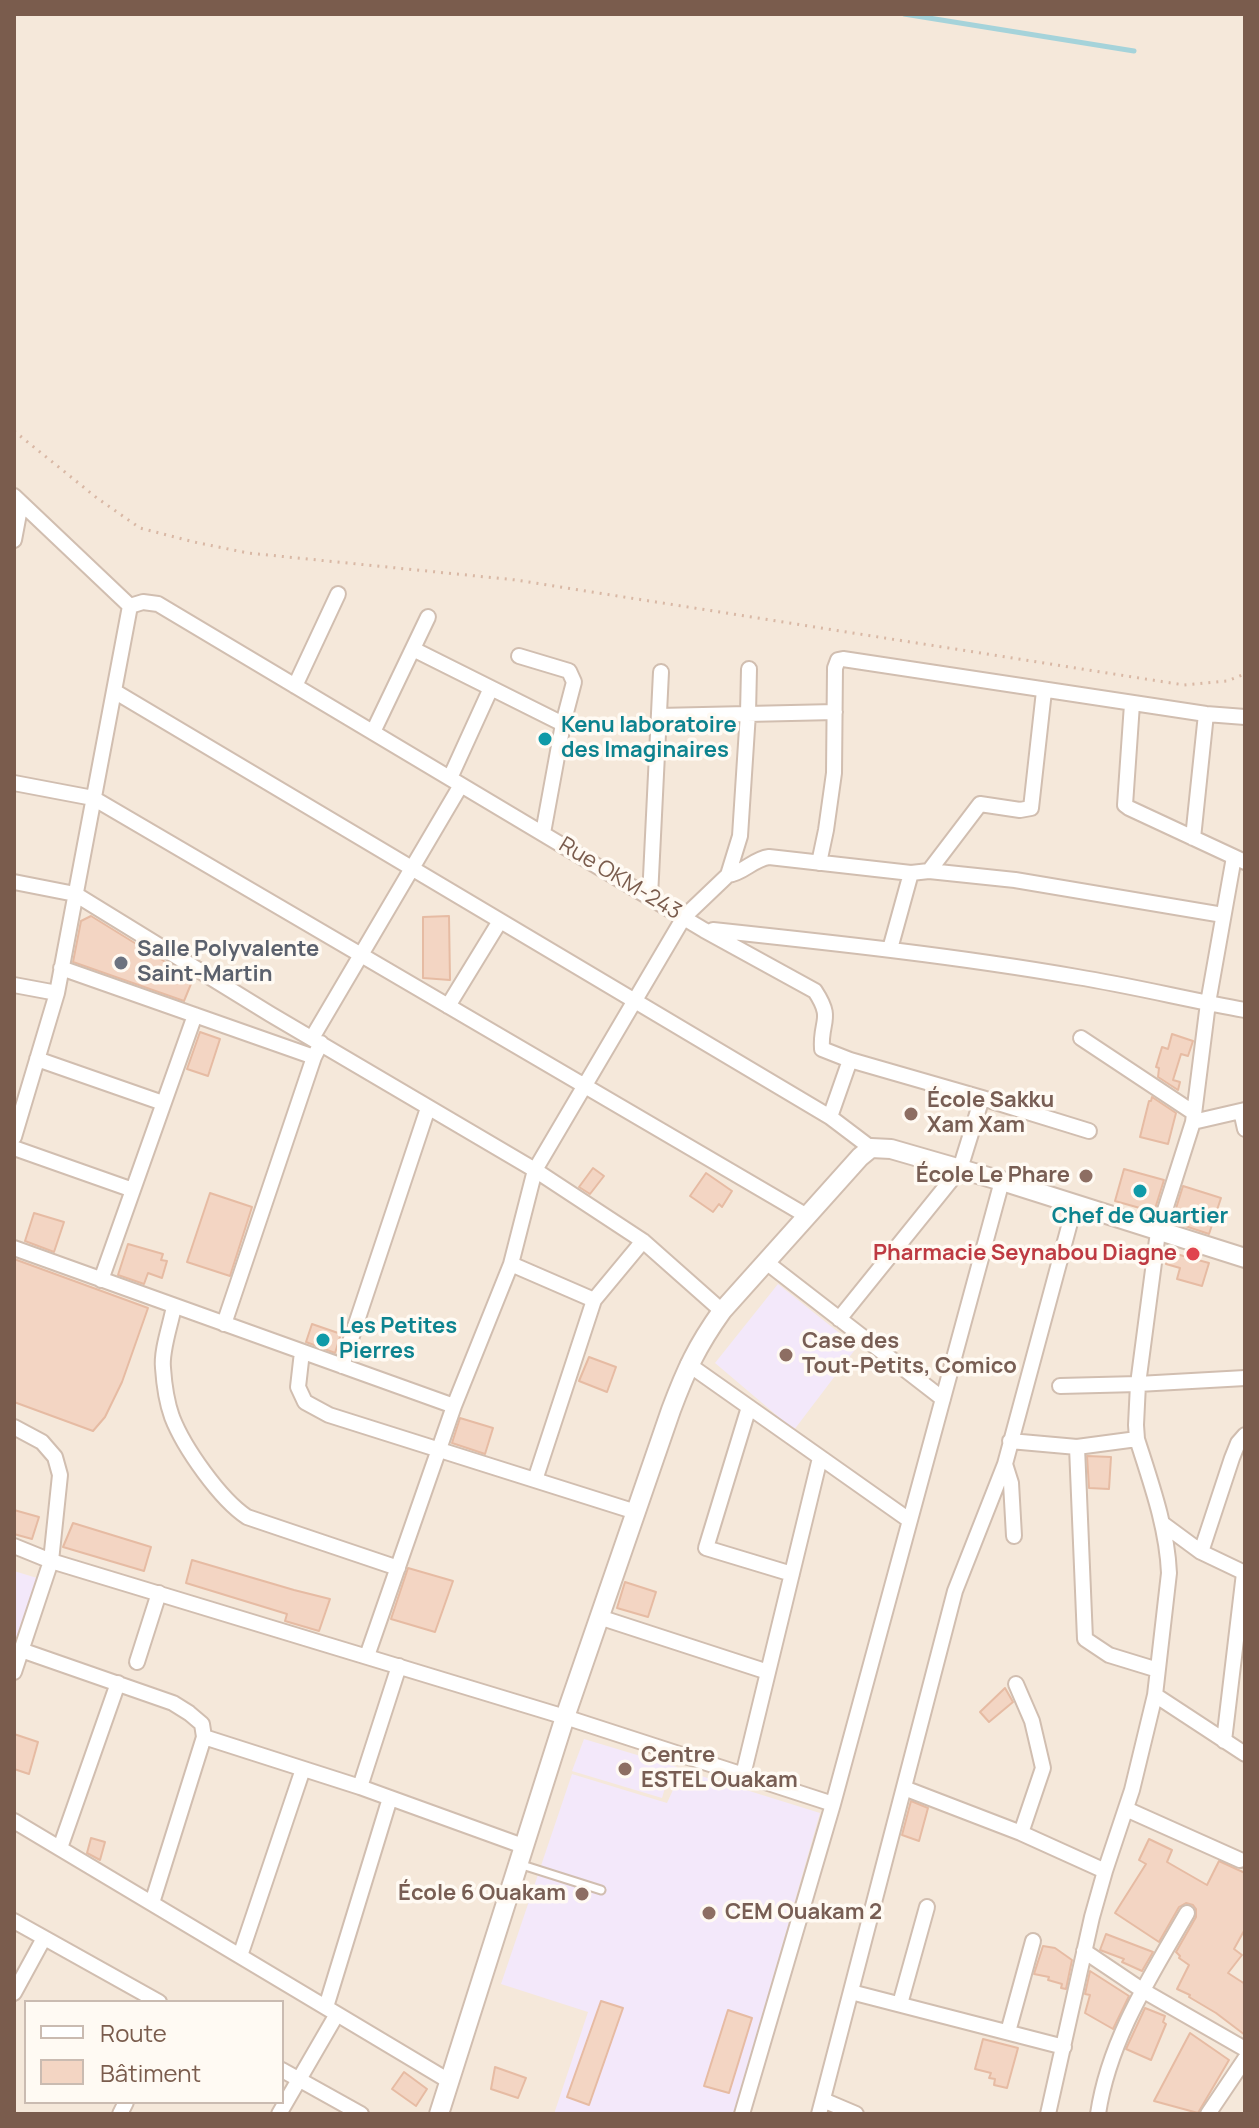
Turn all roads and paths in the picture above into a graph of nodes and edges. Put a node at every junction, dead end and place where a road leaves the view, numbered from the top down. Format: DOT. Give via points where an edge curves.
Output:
graph roads {
  1 [pos="14,431"];
  2 [pos="18,500"];
  3 [pos="14,540"];
  4 [pos="338,594"];
  5 [pos="130,606"];
  6 [pos="428,617"];
  7 [pos="413,649"];
  8 [pos="519,656"];
  9 [pos="749,669"];
  10 [pos="661,672"];
  11 [pos="1245,674"];
  12 [pos="295,686"];
  13 [pos="491,688"];
  14 [pos="114,691"];
  15 [pos="1044,691"];
  16 [pos="1132,704"];
  17 [pos="835,712"];
  18 [pos="748,713"];
  19 [pos="1206,714"];
  20 [pos="659,716"];
  21 [pos="1245,717"];
  22 [pos="563,724"];
  23 [pos="373,732"];
  24 [pos="455,781"];
  25 [pos="14,783"];
  26 [pos="93,798"];
  27 [pos="543,833"];
  28 [pos="1193,838"];
  29 [pos="1240,859"];
  30 [pos="819,863"];
  31 [pos="412,868"];
  32 [pos="929,871"];
  33 [pos="911,873"];
  34 [pos="728,875"];
  35 [pos="14,882"];
  36 [pos="75,894"];
  37 [pos="650,897"];
  38 [pos="1223,915"];
  39 [pos="684,917"];
  40 [pos="500,921"];
  41 [pos="704,930"];
  42 [pos="890,949"];
  43 [pos="361,955"];
  44 [pos="61,968"];
  45 [pos="14,985"];
  46 [pos="57,993"];
  47 [pos="635,1001"];
  48 [pos="1208,1003"];
  49 [pos="448,1006"];
  50 [pos="1245,1010"];
  51 [pos="195,1015"];
  52 [pos="1081,1038"];
  53 [pos="317,1040"];
  54 [pos="314,1057"];
  55 [pos="37,1059"];
  56 [pos="850,1060"];
  57 [pos="585,1086"];
  58 [pos="982,1098"];
  59 [pos="163,1103"];
  60 [pos="428,1108"];
  61 [pos="1243,1110"];
  62 [pos="830,1117"];
  63 [pos="1193,1118"];
  64 [pos="1245,1129"];
  65 [pos="1089,1131"];
  66 [pos="14,1137"];
  67 [pos="14,1148"];
  68 [pos="871,1148"];
  69 [pos="960,1169"];
  70 [pos="535,1170"];
  71 [pos="1002,1181"];
  72 [pos="133,1190"];
  73 [pos="1075,1204"];
  74 [pos="807,1216"];
  75 [pos="1158,1232"];
  76 [pos="643,1241"];
  77 [pos="14,1248"];
  78 [pos="1245,1258"];
  79 [pos="766,1262"];
  80 [pos="511,1264"];
  81 [pos="101,1280"];
  82 [pos="594,1300"];
  83 [pos="174,1306"];
  84 [pos="722,1311"];
  85 [pos="839,1319"];
  86 [pos="224,1324"];
  87 [pos="302,1352"];
  88 [pos="688,1364"];
  89 [pos="342,1366"];
  90 [pos="1245,1378"];
  91 [pos="1138,1384"];
  92 [pos="1060,1386"];
  93 [pos="943,1399"];
  94 [pos="454,1406"];
  95 [pos="749,1407"];
  96 [pos="14,1427"];
  97 [pos="1245,1435"];
  98 [pos="1137,1439"];
  99 [pos="1010,1441"];
  100 [pos="1077,1447"];
  101 [pos="439,1450"];
  102 [pos="820,1458"];
  103 [pos="1005,1464"];
  104 [pos="535,1480"];
  105 [pos="636,1512"];
  106 [pos="909,1520"];
  107 [pos="1163,1524"];
  108 [pos="1014,1536"];
  109 [pos="14,1546"];
  110 [pos="1201,1552"];
  111 [pos="51,1561"];
  112 [pos="398,1568"];
  113 [pos="1245,1573"];
  114 [pos="792,1574"];
  115 [pos="159,1593"];
  116 [pos="599,1617"];
  117 [pos="21,1650"];
  118 [pos="367,1656"];
  119 [pos="137,1662"];
  120 [pos="399,1666"];
  121 [pos="1158,1670"];
  122 [pos="14,1672"];
  123 [pos="768,1672"];
  124 [pos="118,1683"];
  125 [pos="1016,1684"];
  126 [pos="1155,1695"];
  127 [pos="565,1717"];
  128 [pos="204,1737"];
  129 [pos="1224,1741"];
  130 [pos="1245,1754"];
  131 [pos="303,1769"];
  132 [pos="743,1775"];
  133 [pos="360,1787"];
  134 [pos="904,1788"];
  135 [pos="390,1798"];
  136 [pos="833,1804"];
  137 [pos="1126,1809"];
  138 [pos="14,1821"];
  139 [pos="1021,1833"];
  140 [pos="60,1848"];
  141 [pos="520,1855"];
  142 [pos="1240,1860"];
  143 [pos="1105,1871"];
  144 [pos="601,1890"];
  145 [pos="152,1903"];
  146 [pos="927,1907"];
  147 [pos="1187,1913"];
  148 [pos="14,1921"];
  149 [pos="44,1938"];
  150 [pos="1033,1941"];
  151 [pos="1084,1951"];
  152 [pos="240,1956"];
  153 [pos="1142,1990"];
  154 [pos="851,1992"];
  155 [pos="14,1993"];
  156 [pos="155,2000"];
  157 [pos="900,2004"];
  158 [pos="332,2011"];
  159 [pos="1008,2032"];
  160 [pos="1064,2047"];
  161 [pos="1245,2049"];
  162 [pos="1245,2059"];
  163 [pos="284,2071"];
  164 [pos="299,2079"];
  165 [pos="449,2081"];
  166 [pos="821,2107"];
  167 [pos="279,2114"];
  168 [pos="361,2114"];
  169 [pos="439,2114"];
  170 [pos="742,2114"];
  171 [pos="856,2114"];
  172 [pos="1048,2114"];
  173 [pos="1098,2114"];
  174 [pos="1208,2114"];
  1 -- 11 [label="path" via="140,528 248,553 516,580 1184,685"];
  2 -- 3 [label="street"];
  2 -- 5 [label="street"];
  4 -- 12 [label="street"];
  5 -- 12 [label="street, Rue OKM-243" via="158,604"];
  5 -- 14 [label="street"];
  6 -- 7 [label="street"];
  7 -- 13 [label="street"];
  7 -- 23 [label="street"];
  8 -- 22 [label="street" via="573,676"];
  9 -- 18 [label="street"];
  10 -- 20 [label="street"];
  12 -- 23 [label="street, Rue OKM-243"];
  13 -- 22 [label="street"];
  13 -- 24 [label="street"];
  14 -- 26 [label="street"];
  14 -- 31 [label="street"];
  15 -- 16 [label="street"];
  15 -- 17 [label="street" via="843,659 835,668"];
  15 -- 32 [label="street" via="1031,808 980,804"];
  16 -- 19 [label="street"];
  16 -- 28 [label="street" via="1125,805"];
  17 -- 18 [label="street"];
  17 -- 30 [label="street" via="834,773"];
  18 -- 20 [label="street"];
  18 -- 34 [label="street" via="740,836"];
  19 -- 21 [label="street"];
  19 -- 28 [label="street"];
  20 -- 37 [label="street"];
  22 -- 27 [label="street"];
  23 -- 24 [label="street, Rue OKM-243"];
  24 -- 27 [label="street, Rue OKM-243"];
  24 -- 31 [label="street"];
  25 -- 26 [label="street"];
  26 -- 36 [label="street"];
  26 -- 43 [label="street"];
  27 -- 37 [label="street, Rue OKM-243"];
  28 -- 29 [label="street"];
  29 -- 38 [label="street"];
  30 -- 33 [label="street"];
  30 -- 34 [label="street" via="759,858"];
  31 -- 40 [label="street"];
  31 -- 43 [label="street"];
  32 -- 33 [label="street"];
  32 -- 38 [label="street"];
  33 -- 42 [label="street"];
  34 -- 39 [label="street"];
  35 -- 36 [label="street"];
  36 -- 44 [label="street"];
  36 -- 53 [label="street"];
  37 -- 39 [label="street, Rue OKM-243"];
  38 -- 48 [label="street"];
  39 -- 41 [label="street, Rue OKM-243"];
  39 -- 47 [label="street"];
  40 -- 47 [label="street"];
  40 -- 49 [label="street"];
  41 -- 42 [label="street"];
  41 -- 56 [label="street, Rue OKM-243" via="815,991 826,1021 822,1049"];
  42 -- 48 [label="street" via="1080,977"];
  43 -- 49 [label="street"];
  43 -- 53 [label="street"];
  44 -- 46 [label="street"];
  44 -- 51 [label="street"];
  45 -- 46 [label="street"];
  46 -- 55 [label="street"];
  47 -- 57 [label="street"];
  47 -- 62 [label="street"];
  48 -- 50 [label="street"];
  48 -- 63 [label="street"];
  49 -- 57 [label="street"];
  51 -- 54 [label="street"];
  51 -- 59 [label="street"];
  52 -- 63 [label="street"];
  53 -- 54 [label="street"];
  53 -- 60 [label="street"];
  54 -- 86 [label="street"];
  55 -- 59 [label="street"];
  55 -- 66 [label="street"];
  56 -- 58 [label="street, Rue OKM-243"];
  56 -- 62 [label="street"];
  57 -- 70 [label="street"];
  57 -- 74 [label="street"];
  58 -- 65 [label="street, Rue OKM-243"];
  58 -- 69 [label="street"];
  59 -- 72 [label="street"];
  60 -- 70 [label="street"];
  60 -- 89 [label="street"];
  61 -- 63 [label="street"];
  61 -- 64 [label="street"];
  62 -- 68 [label="street"];
  63 -- 75 [label="street"];
  67 -- 72 [label="street"];
  68 -- 69 [label="street"];
  68 -- 74 [label="street"];
  69 -- 71 [label="street"];
  69 -- 85 [label="street"];
  70 -- 76 [label="street"];
  70 -- 80 [label="street"];
  71 -- 73 [label="street"];
  71 -- 93 [label="street"];
  72 -- 81 [label="street"];
  73 -- 75 [label="street"];
  73 -- 99 [label="street"];
  74 -- 79 [label="street"];
  75 -- 78 [label="street"];
  75 -- 91 [label="street"];
  76 -- 82 [label="street"];
  76 -- 84 [label="street"];
  77 -- 81 [label="street"];
  79 -- 84 [label="street"];
  79 -- 85 [label="street"];
  80 -- 82 [label="street"];
  80 -- 94 [label="street"];
  81 -- 83 [label="street"];
  82 -- 104 [label="street"];
  83 -- 86 [label="street"];
  83 -- 112 [label="street" via="162,1365 171,1416 229,1503 247,1517"];
  84 -- 88 [label="street"];
  85 -- 93 [label="street"];
  86 -- 87 [label="street"];
  87 -- 89 [label="street"];
  87 -- 101 [label="street" via="298,1387 305,1402 329,1415"];
  88 -- 95 [label="street"];
  88 -- 105 [label="street"];
  89 -- 94 [label="street"];
  90 -- 91 [label="street"];
  91 -- 92 [label="street"];
  91 -- 98 [label="street"];
  93 -- 106 [label="street"];
  94 -- 101 [label="street"];
  95 -- 102 [label="street"];
  95 -- 114 [label="street" via="706,1548"];
  96 -- 111 [label="street" via="42,1442 55,1457 60,1475"];
  97 -- 110 [label="street" via="1232,1458"];
  98 -- 100 [label="street"];
  98 -- 107 [label="street"];
  99 -- 100 [label="street"];
  99 -- 103 [label="street"];
  100 -- 121 [label="street" via="1085,1639 1109,1655"];
  101 -- 104 [label="street"];
  101 -- 112 [label="street"];
  102 -- 106 [label="street"];
  102 -- 114 [label="street"];
  103 -- 108 [label="street"];
  103 -- 134 [label="street" via="955,1591"];
  104 -- 105 [label="street"];
  105 -- 116 [label="street"];
  106 -- 136 [label="street"];
  107 -- 110 [label="street"];
  107 -- 121 [label="street" via="1169,1573"];
  109 -- 111 [label="street"];
  110 -- 113 [label="street"];
  111 -- 115 [label="street"];
  111 -- 117 [label="street"];
  112 -- 118 [label="street"];
  113 -- 129 [label="street"];
  114 -- 123 [label="street"];
  115 -- 118 [label="street"];
  115 -- 119 [label="street"];
  116 -- 123 [label="street"];
  116 -- 127 [label="street"];
  117 -- 122 [label="street"];
  117 -- 124 [label="street"];
  118 -- 120 [label="street"];
  120 -- 127 [label="street"];
  120 -- 133 [label="street"];
  121 -- 126 [label="street"];
  123 -- 132 [label="street"];
  124 -- 128 [label="street" via="189,1713 202,1724"];
  124 -- 140 [label="street"];
  125 -- 139 [label="street" via="1043,1768"];
  126 -- 129 [label="street"];
  126 -- 137 [label="street"];
  127 -- 132 [label="street"];
  127 -- 141 [label="street"];
  128 -- 131 [label="street"];
  128 -- 145 [label="street"];
  129 -- 130 [label="street"];
  131 -- 133 [label="street"];
  131 -- 152 [label="street"];
  132 -- 136 [label="street"];
  133 -- 135 [label="street"];
  134 -- 139 [label="street"];
  134 -- 154 [label="street"];
  135 -- 141 [label="street"];
  135 -- 158 [label="street"];
  136 -- 170 [label="street"];
  137 -- 142 [label="street"];
  137 -- 143 [label="street"];
  138 -- 140 [label="street"];
  139 -- 143 [label="street"];
  140 -- 145 [label="street"];
  141 -- 144 [label="lane"];
  141 -- 165 [label="street"];
  143 -- 151 [label="street"];
  145 -- 152 [label="street"];
  146 -- 157 [label="street"];
  147 -- 153 [label="street"];
  148 -- 149 [label="street"];
  149 -- 155 [label="street"];
  149 -- 156 [label="street"];
  150 -- 159 [label="street"];
  151 -- 153 [label="street"];
  151 -- 160 [label="street"];
  152 -- 158 [label="street"];
  153 -- 161 [label="street"];
  153 -- 173 [label="street" via="1109,2066"];
  154 -- 157 [label="street"];
  154 -- 166 [label="street"];
  157 -- 159 [label="street"];
  158 -- 164 [label="street"];
  158 -- 165 [label="street"];
  159 -- 160 [label="street"];
  160 -- 172 [label="street"];
  162 -- 174 [label="street"];
  163 -- 164 [label="street"];
  164 -- 167 [label="street"];
  164 -- 168 [label="street"];
  165 -- 169 [label="street"];
  166 -- 171 [label="street"];
}
